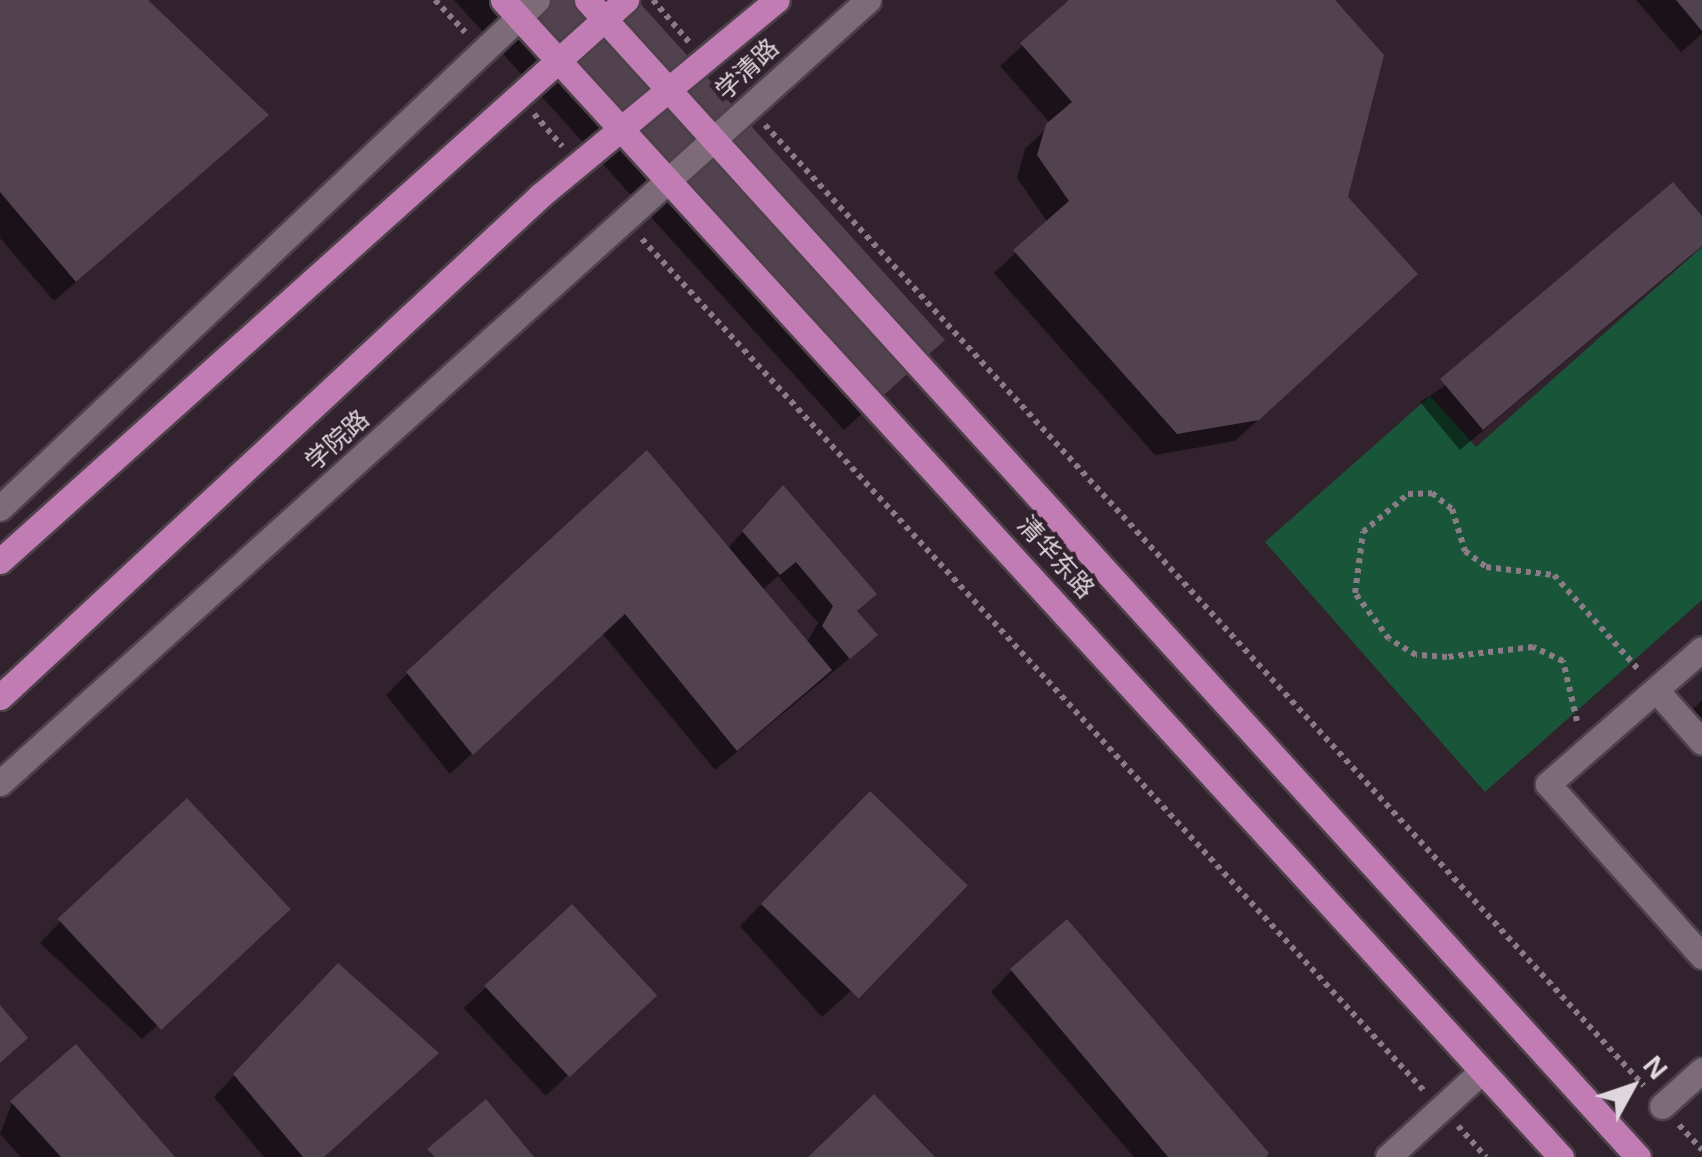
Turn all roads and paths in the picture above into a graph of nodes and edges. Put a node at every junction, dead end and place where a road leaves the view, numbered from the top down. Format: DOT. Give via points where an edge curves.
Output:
graph roads {
  1 [pos="435,0"];
  2 [pos="626,0"];
  3 [pos="654,0"];
  4 [pos="777,0"];
  5 [pos="868,0"];
  6 [pos="519,6"];
  7 [pos="596,9"];
  8 [pos="481,50"];
  9 [pos="555,60"];
  10 [pos="704,61"];
  11 [pos="668,90"];
  12 [pos="516,94"];
  13 [pos="749,108"];
  14 [pos="624,127"];
  15 [pos="714,142"];
  16 [pos="578,165"];
  17 [pos="673,180"];
  18 [pos="626,221"];
  19 [pos="0,508"];
  20 [pos="0,561"];
  21 [pos="1702,649"];
  22 [pos="1656,690"];
  23 [pos="0,697"];
  24 [pos="1702,742"];
  25 [pos="1582,757"];
  26 [pos="0,782"];
  27 [pos="1702,956"];
  28 [pos="1482,1070"];
  29 [pos="1702,1070"];
  30 [pos="1662,1106"];
  31 [pos="1441,1109"];
  32 [pos="1702,1150"];
  33 [pos="1388,1157"];
  34 [pos="1486,1157"];
  35 [pos="1562,1157"];
  36 [pos="1638,1157"];
  1 -- 8 [label="path"];
  2 -- 7 [label="main road"];
  3 -- 10 [label="path"];
  4 -- 10 [label="main road, 学清路"];
  5 -- 13 [label="street, 学清路"];
  6 -- 8 [label="street"];
  6 -- 9 [label="main road, 清华东路"];
  7 -- 9 [label="main road"];
  7 -- 11 [label="main road, 清华东路"];
  8 -- 19 [label="street"];
  9 -- 12 [label="main road"];
  9 -- 14 [label="main road, 清华东路"];
  10 -- 11 [label="main road, 学清路"];
  11 -- 14 [label="main road, 学清路"];
  11 -- 15 [label="main road, 清华东路"];
  12 -- 16 [label="path"];
  12 -- 20 [label="main road"];
  13 -- 15 [label="street, 学清路"];
  13 -- 30 [label="path"];
  14 -- 16 [label="main road, 学院路"];
  14 -- 17 [label="main road, 清华东路"];
  15 -- 17 [label="street, 学院路"];
  15 -- 36 [label="main road, 清华东路"];
  16 -- 23 [label="main road, 学院路"];
  17 -- 18 [label="street, 学院路"];
  17 -- 28 [label="main road, 清华东路"];
  18 -- 26 [label="street, 学院路"];
  18 -- 31 [label="path"];
  21 -- 22 [label="street"];
  22 -- 24 [label="street"];
  22 -- 25 [label="street"];
  22 -- 25 [label="path" via="1554,575 1486,567 1465,551 1452,508 1432,492 1408,494 1384,512 1354,552 1355,593 1368,618 1416,655 1533,647 1563,661 1576,688"];
  25 -- 27 [label="street" via="1548,784"];
  28 -- 31 [label="street"];
  28 -- 35 [label="main road, 清华东路"];
  29 -- 30 [label="street"];
  30 -- 32 [label="path"];
  31 -- 33 [label="street"];
  31 -- 34 [label="path"];
}
